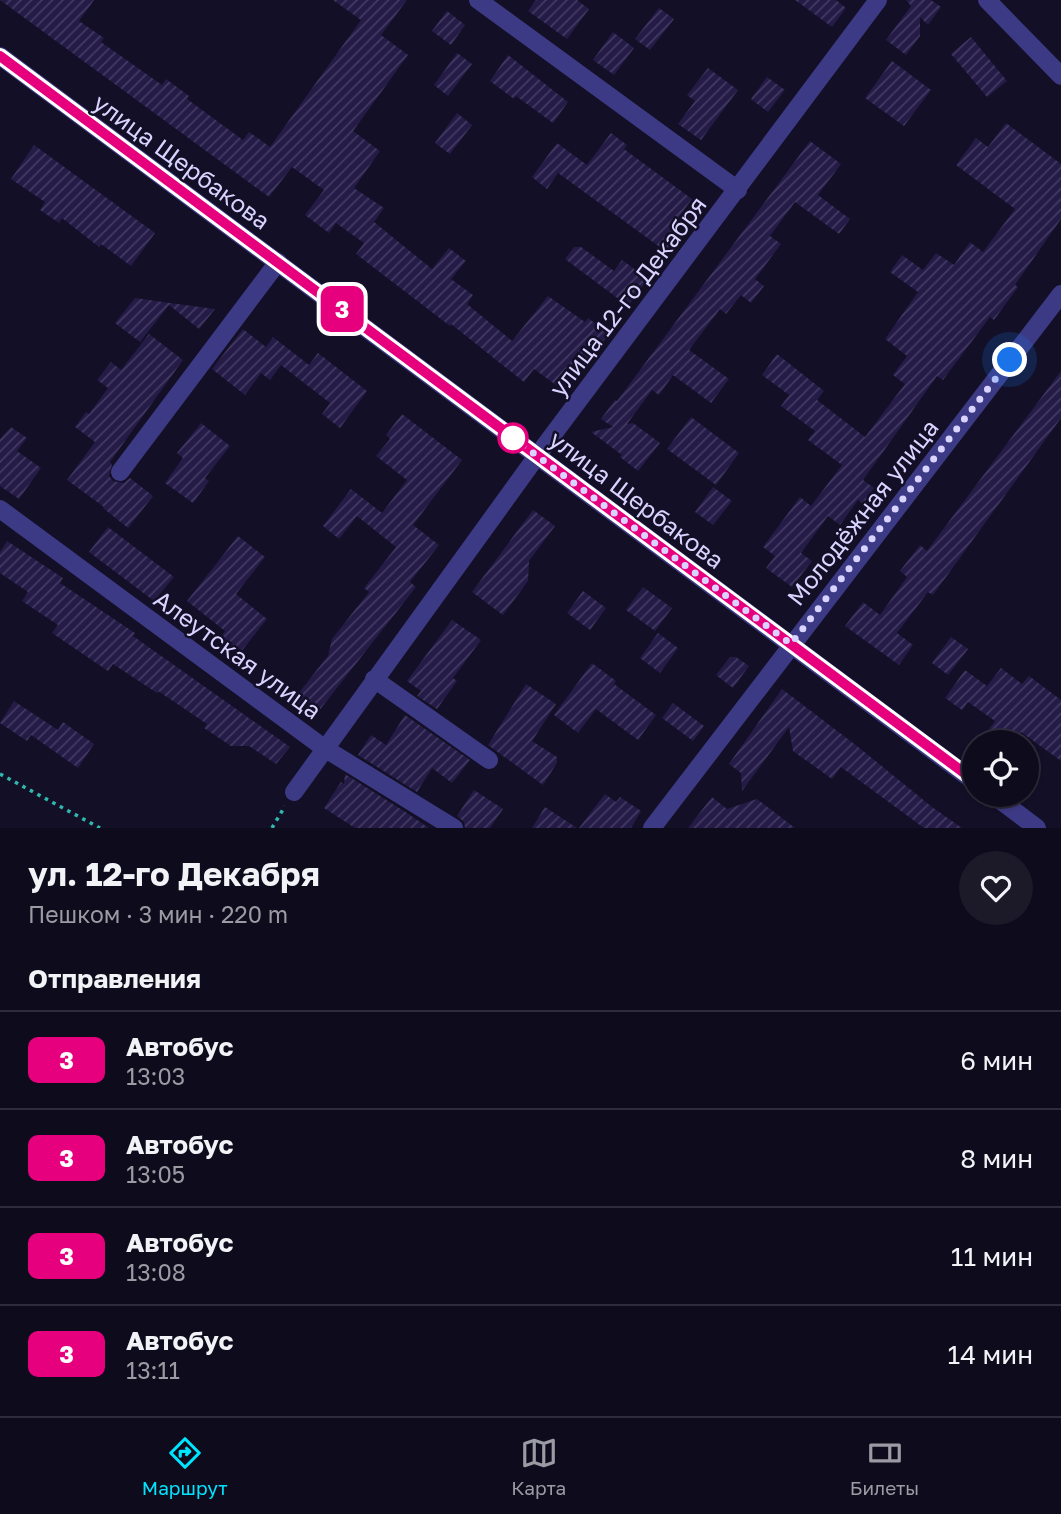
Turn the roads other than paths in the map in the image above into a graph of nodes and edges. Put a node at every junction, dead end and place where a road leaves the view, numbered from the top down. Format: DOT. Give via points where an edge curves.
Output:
graph roads {
  1 [pos="478,0"];
  2 [pos="878,0"];
  3 [pos="988,0"];
  4 [pos="0,56"];
  5 [pos="1061,76"];
  6 [pos="738,190"];
  7 [pos="278,262"];
  8 [pos="1061,294"];
  9 [pos="537,456"];
  10 [pos="120,472"];
  11 [pos="0,509"];
  12 [pos="791,644"];
  13 [pos="374,679"];
  14 [pos="324,748"];
  15 [pos="489,760"];
  16 [pos="962,772"];
  17 [pos="293,792"];
  18 [pos="1009,807"];
  19 [pos="654,827"];
  20 [pos="454,828"];
  21 [pos="1037,828"];
  1 -- 6 [label="street"];
  2 -- 6 [label="street, улица 12-го Декабря"];
  3 -- 5 [label="street"];
  4 -- 7 [label="street, улица Щербакова"];
  6 -- 9 [label="street, улица 12-го Декабря"];
  7 -- 9 [label="street, улица Щербакова"];
  7 -- 10 [label="street"];
  8 -- 12 [label="street, Молодёжная улица"];
  9 -- 12 [label="street, улица Щербакова"];
  9 -- 13 [label="street, улица 12-го Декабря"];
  11 -- 14 [label="street, Алеутская улица"];
  12 -- 16 [label="street, улица Щербакова"];
  12 -- 19 [label="street, Молодёжная улица"];
  13 -- 14 [label="street, улица 12-го Декабря"];
  13 -- 15 [label="street"];
  14 -- 17 [label="street, улица 12-го Декабря"];
  14 -- 20 [label="street, Алеутская улица"];
  18 -- 21 [label="street"];
}
